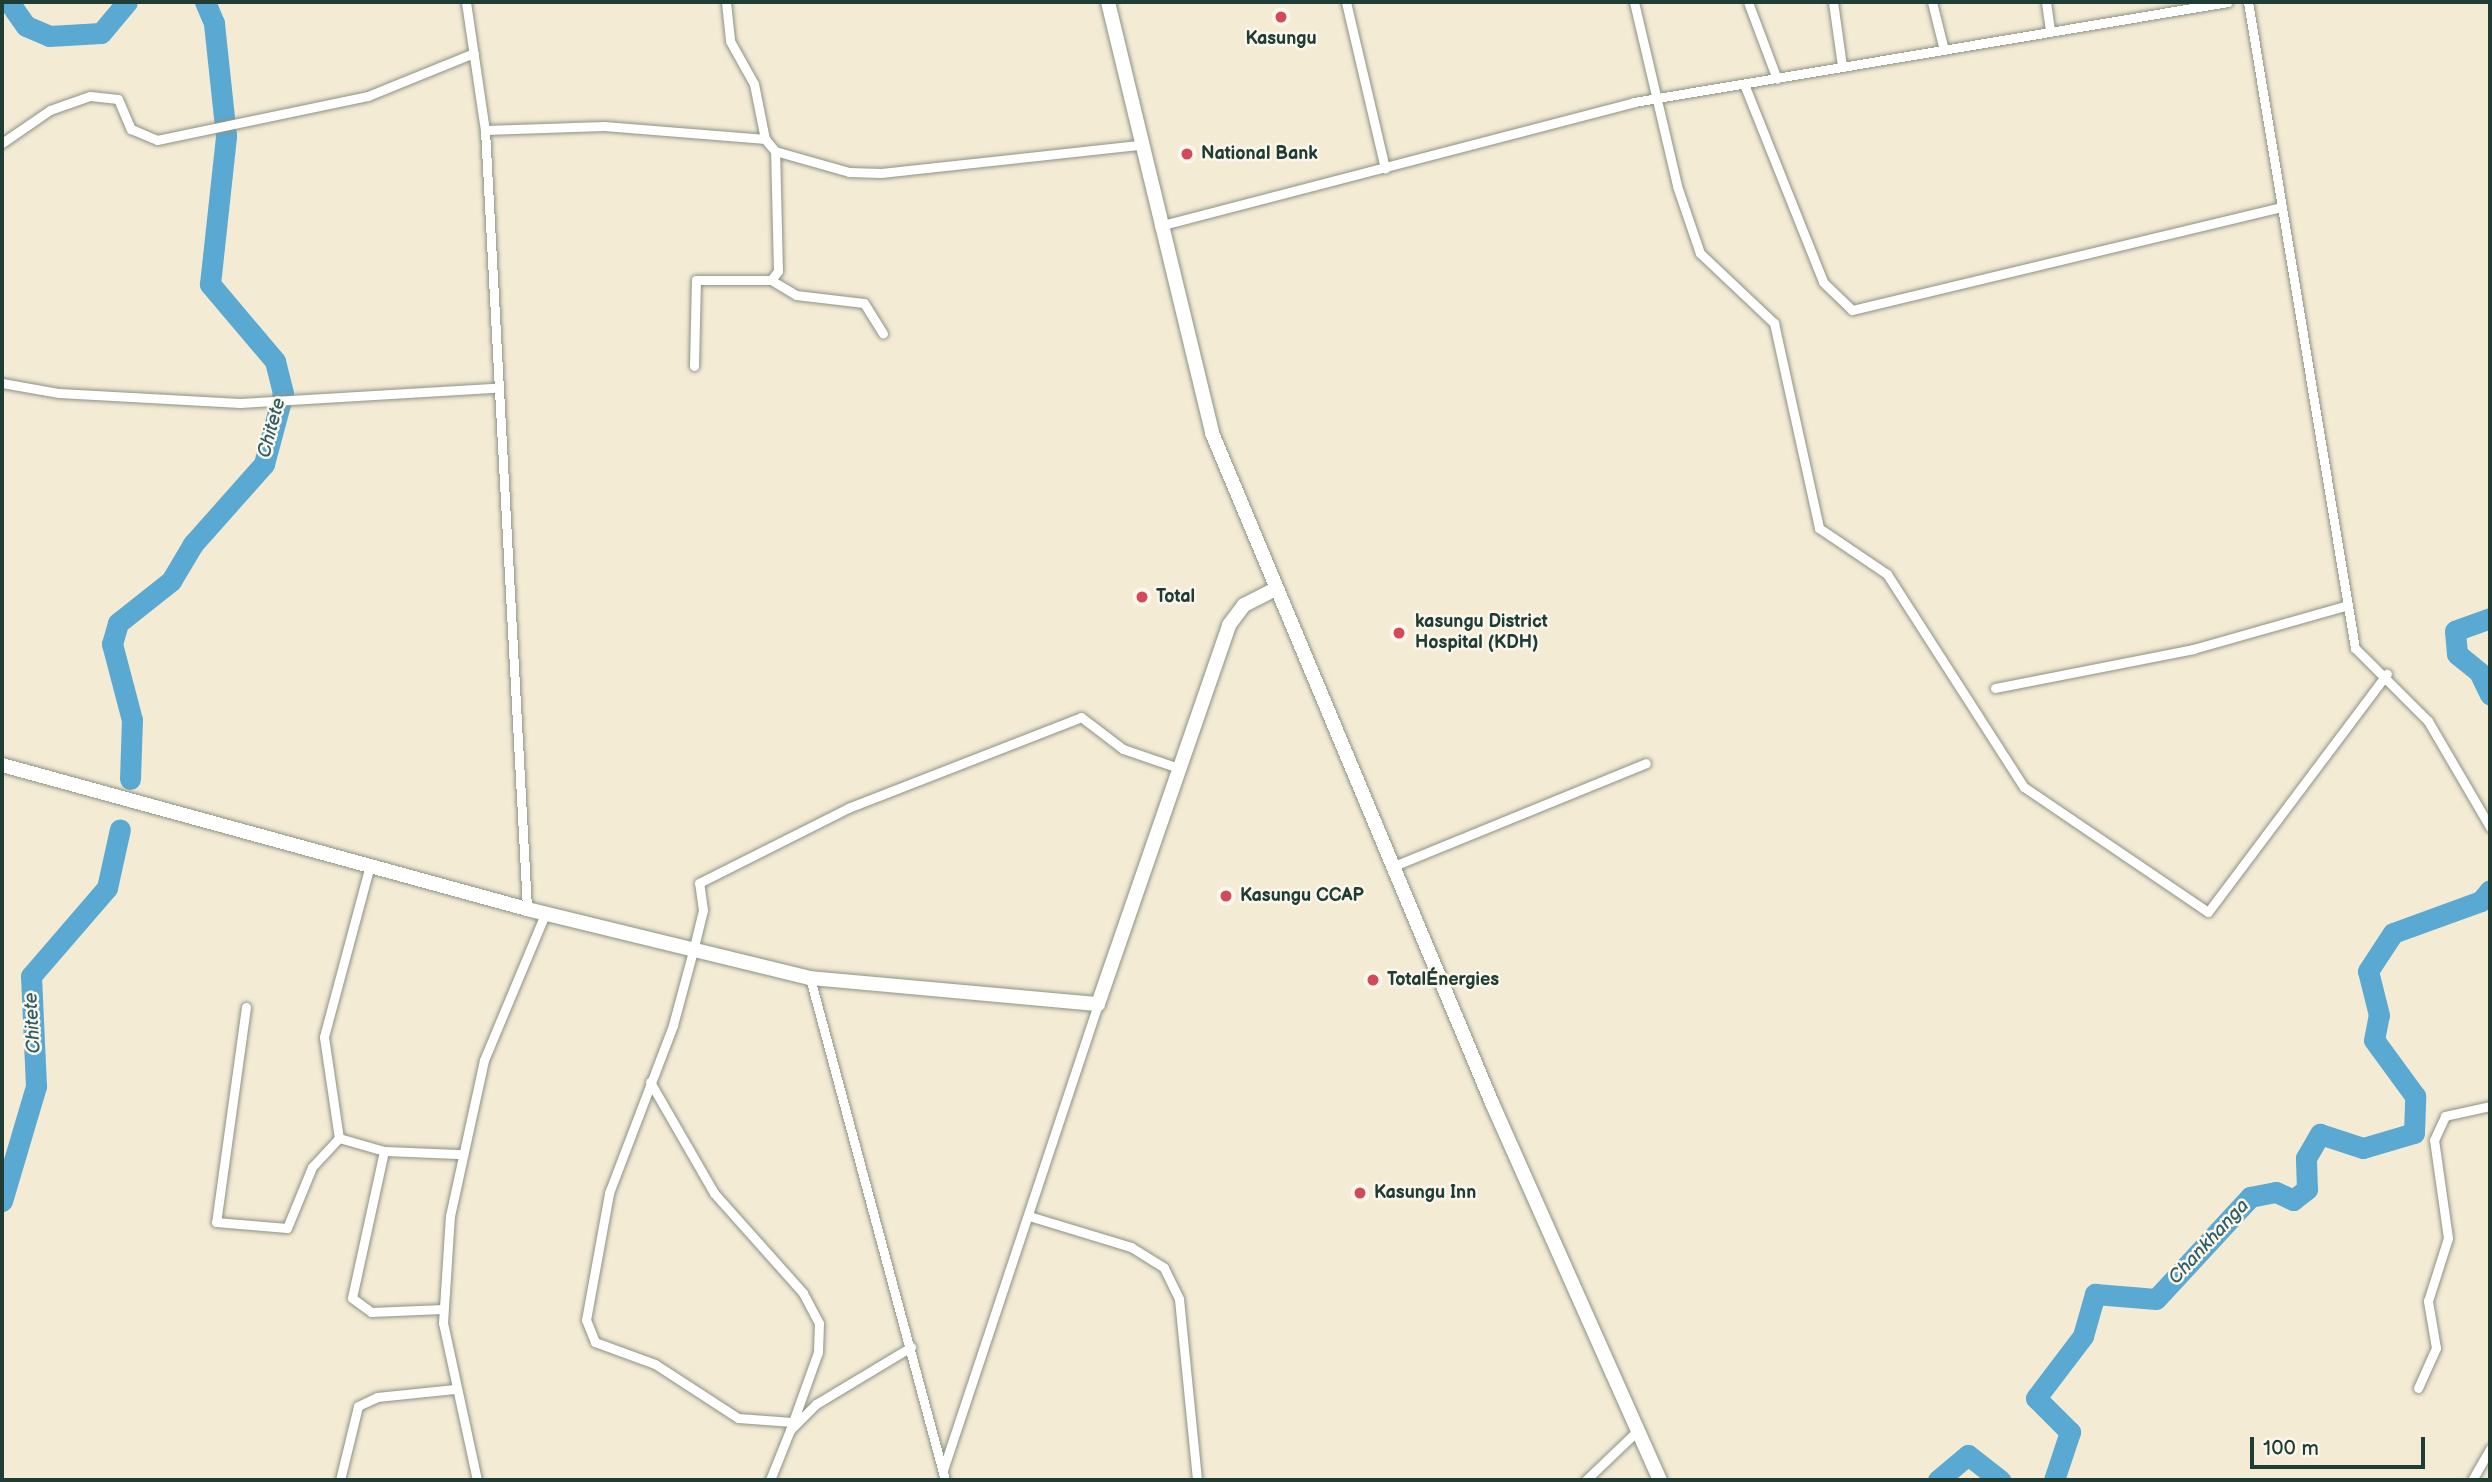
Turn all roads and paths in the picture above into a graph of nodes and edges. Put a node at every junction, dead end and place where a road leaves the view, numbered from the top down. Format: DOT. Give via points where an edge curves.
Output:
graph roads {
  1 [pos="466,2"];
  2 [pos="726,2"];
  3 [pos="1108,2"];
  4 [pos="1346,2"];
  5 [pos="1634,2"];
  6 [pos="1748,2"];
  7 [pos="1833,2"];
  8 [pos="1931,2"];
  9 [pos="2046,2"];
  10 [pos="2221,2"];
  11 [pos="2248,2"];
  12 [pos="2050,33"];
  13 [pos="1944,50"];
  14 [pos="474,53"];
  15 [pos="1842,66"];
  16 [pos="1777,79"];
  17 [pos="1744,84"];
  18 [pos="1657,99"];
  19 [pos="485,130"];
  20 [pos="765,139"];
  21 [pos="2,143"];
  22 [pos="1140,145"];
  23 [pos="775,151"];
  24 [pos="1385,168"];
  25 [pos="2282,207"];
  26 [pos="1159,226"];
  27 [pos="771,280"];
  28 [pos="883,334"];
  29 [pos="694,366"];
  30 [pos="2,383"];
  31 [pos="496,388"];
  32 [pos="1275,589"];
  33 [pos="2348,605"];
  34 [pos="2387,674"];
  35 [pos="1995,688"];
  36 [pos="1646,763"];
  37 [pos="2,765"];
  38 [pos="1181,769"];
  39 [pos="2490,827"];
  40 [pos="370,865"];
  41 [pos="1394,866"];
  42 [pos="527,909"];
  43 [pos="545,914"];
  44 [pos="693,951"];
  45 [pos="810,978"];
  46 [pos="1098,1003"];
  47 [pos="246,1007"];
  48 [pos="650,1082"];
  49 [pos="2490,1106"];
  50 [pos="339,1138"];
  51 [pos="384,1151"];
  52 [pos="459,1154"];
  53 [pos="1029,1216"];
  54 [pos="443,1309"];
  55 [pos="911,1347"];
  56 [pos="2418,1388"];
  57 [pos="455,1389"];
  58 [pos="791,1426"];
  59 [pos="1634,1434"];
  60 [pos="2490,1449"];
  61 [pos="944,1476"];
  62 [pos="340,1480"];
  63 [pos="477,1480"];
  64 [pos="770,1480"];
  65 [pos="1197,1480"];
  66 [pos="1586,1480"];
  67 [pos="1660,1480"];
  68 [pos="2472,1480"];
  1 -- 14 [label="street"];
  2 -- 20 [label="street" via="730,41 754,84"];
  3 -- 22 [label="main road"];
  4 -- 24 [label="street"];
  5 -- 18 [label="street"];
  6 -- 16 [label="street"];
  7 -- 15 [label="street"];
  8 -- 13 [label="street"];
  9 -- 12 [label="street"];
  10 -- 12 [label="street"];
  11 -- 25 [label="street"];
  12 -- 13 [label="street"];
  13 -- 15 [label="street"];
  14 -- 19 [label="street"];
  14 -- 21 [label="street" via="368,96 157,141 131,129 118,99 90,96 50,110"];
  15 -- 16 [label="street"];
  16 -- 17 [label="street"];
  17 -- 18 [label="street"];
  17 -- 25 [label="street" via="1823,282 1852,310"];
  18 -- 24 [label="street"];
  18 -- 34 [label="street" via="1700,253 1774,323 1819,528 1888,574 2008,771 2024,787 2208,912"];
  19 -- 20 [label="street" via="604,126"];
  19 -- 31 [label="street"];
  20 -- 23 [label="street"];
  22 -- 23 [label="street" via="881,173 849,172"];
  22 -- 26 [label="main road"];
  23 -- 27 [label="street" via="781,218 778,271"];
  24 -- 26 [label="street"];
  25 -- 33 [label="street"];
  26 -- 32 [label="main road" via="1204,410"];
  27 -- 28 [label="street" via="796,295 864,303"];
  27 -- 29 [label="street" via="696,279"];
  30 -- 31 [label="street" via="59,393 240,403"];
  31 -- 42 [label="street"];
  32 -- 38 [label="main road" via="1235,614"];
  32 -- 41 [label="main road"];
  33 -- 34 [label="street" via="2355,648"];
  33 -- 35 [label="street" via="2193,649"];
  34 -- 39 [label="street" via="2428,721"];
  36 -- 41 [label="street"];
  37 -- 40 [label="main road"];
  38 -- 44 [label="street" via="1123,749 1081,718 1064,722 848,808 699,883 703,910"];
  38 -- 46 [label="main road"];
  40 -- 42 [label="main road"];
  40 -- 50 [label="street" via="324,1037"];
  41 -- 59 [label="main road"];
  42 -- 43 [label="main road"];
  43 -- 44 [label="main road"];
  43 -- 52 [label="street" via="484,1060"];
  44 -- 45 [label="main road"];
  44 -- 48 [label="street"];
  45 -- 46 [label="main road"];
  45 -- 55 [label="street"];
  46 -- 53 [label="street"];
  47 -- 50 [label="street" via="216,1222 287,1228 313,1167"];
  48 -- 58 [label="street" via="714,1193 803,1293 819,1323 818,1352"];
  48 -- 58 [label="street" via="609,1193 593,1262 588,1332 594,1342 654,1364 738,1418"];
  49 -- 56 [label="street" via="2445,1116 2434,1140 2448,1238 2428,1301 2436,1348"];
  50 -- 51 [label="street"];
  51 -- 52 [label="street"];
  51 -- 54 [label="street" via="352,1298 371,1312"];
  52 -- 54 [label="street"];
  53 -- 61 [label="street"];
  53 -- 65 [label="street" via="1131,1247 1164,1268 1179,1298"];
  54 -- 57 [label="street"];
  55 -- 58 [label="street" via="849,1381"];
  55 -- 61 [label="street"];
  57 -- 62 [label="street" via="358,1406"];
  57 -- 63 [label="street"];
  58 -- 64 [label="street"];
  59 -- 66 [label="street"];
  59 -- 67 [label="main road"];
  60 -- 68 [label="street"];
}
